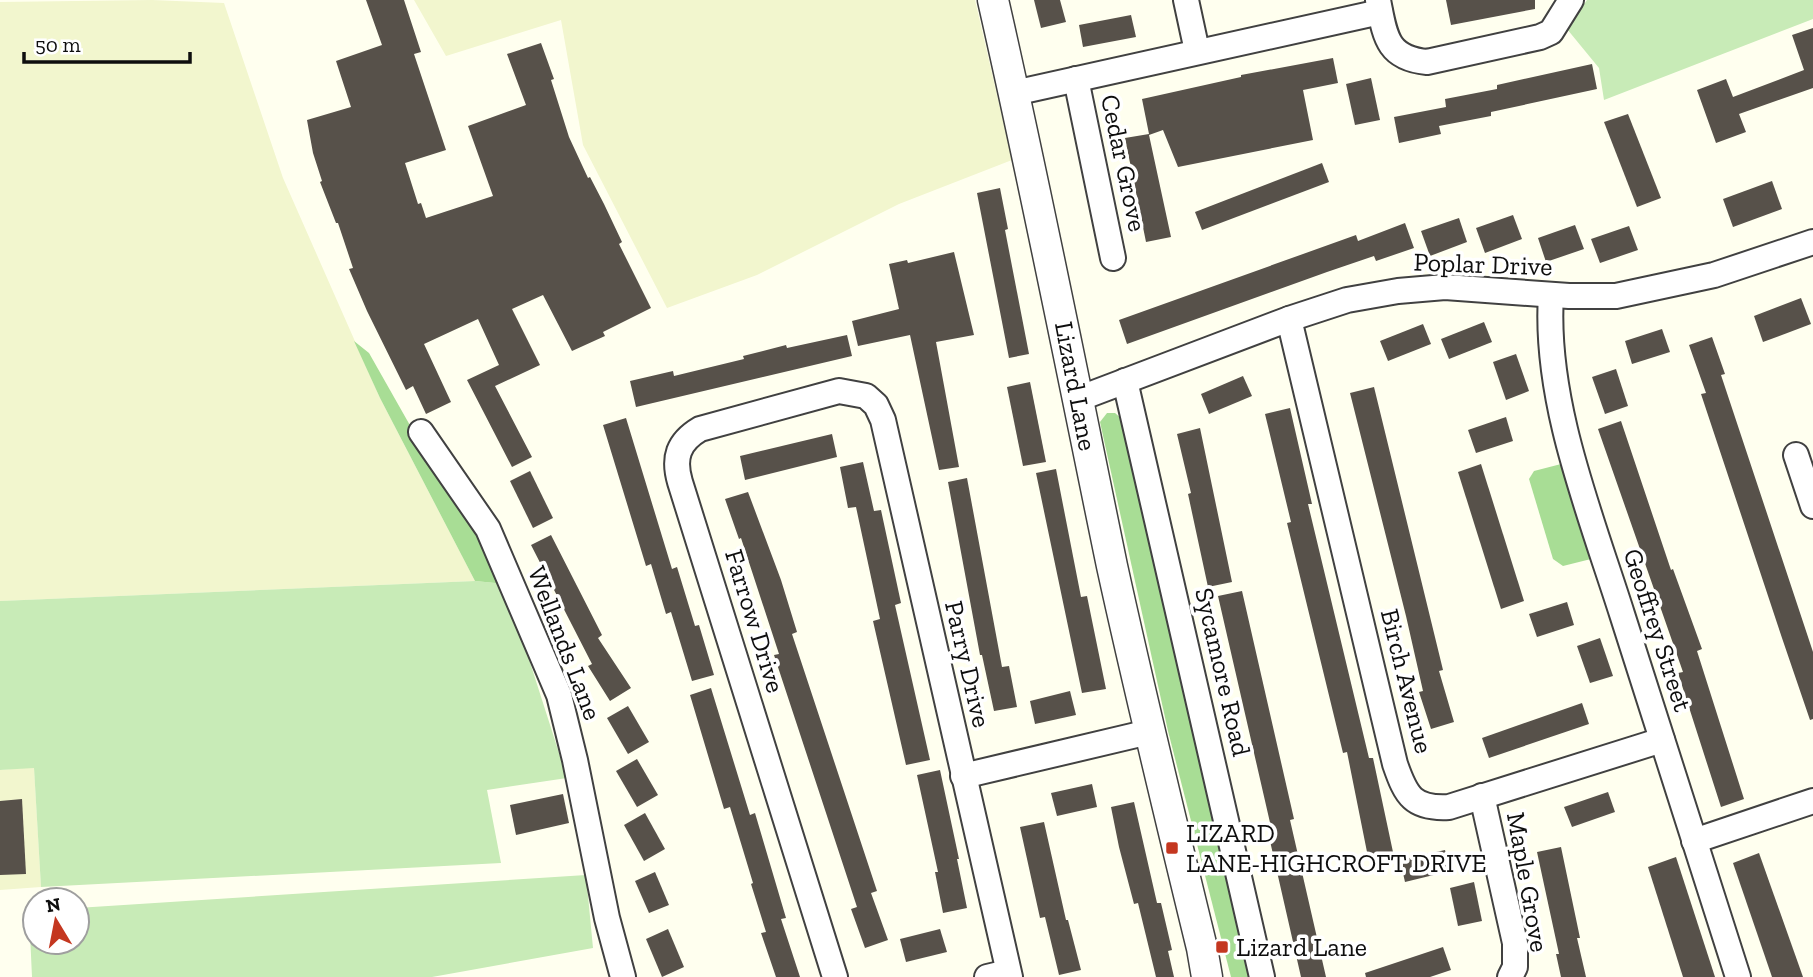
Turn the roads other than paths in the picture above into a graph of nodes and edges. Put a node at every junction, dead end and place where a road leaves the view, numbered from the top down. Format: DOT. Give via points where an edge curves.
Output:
graph roads {
  1 [pos="993,0"];
  2 [pos="1186,0"];
  3 [pos="1571,0"];
  4 [pos="1379,6"];
  5 [pos="1198,51"];
  6 [pos="1076,79"];
  7 [pos="1014,93"];
  8 [pos="1813,242"];
  9 [pos="1113,258"];
  10 [pos="1551,295"];
  11 [pos="1289,319"];
  12 [pos="1125,381"];
  13 [pos="839,391"];
  14 [pos="1078,399"];
  15 [pos="421,432"];
  16 [pos="1796,454"];
  17 [pos="1813,506"];
  18 [pos="1149,732"];
  19 [pos="1662,740"];
  20 [pos="963,776"];
  21 [pos="1482,796"];
  22 [pos="1813,801"];
  23 [pos="1694,841"];
  24 [pos="1002,975"];
  25 [pos="623,977"];
  26 [pos="835,977"];
  27 [pos="1207,977"];
  28 [pos="1262,977"];
  29 [pos="1510,977"];
  30 [pos="1738,977"];
  1 -- 7 [label="street, Lizard Lane"];
  2 -- 5 [label="street"];
  3 -- 4 [label="street, Cedar Grove" via="1551,32 1540,37 1427,62 1410,60 1395,51"];
  4 -- 5 [label="street, Cedar Grove"];
  5 -- 6 [label="street, Cedar Grove"];
  6 -- 7 [label="street, Cedar Grove"];
  6 -- 9 [label="street, Cedar Grove"];
  7 -- 14 [label="street, Lizard Lane"];
  8 -- 10 [label="street, Poplar Drive" via="1662,287 1616,296"];
  10 -- 11 [label="street, Poplar Drive" via="1445,287 1398,291 1347,300"];
  10 -- 19 [label="street, Geoffrey Street" via="1559,408"];
  11 -- 12 [label="street, Poplar Drive"];
  11 -- 21 [label="street, Birch Avenue" via="1402,786 1413,800 1429,808"];
  12 -- 14 [label="street, Poplar Drive"];
  12 -- 28 [label="street, Sycamore Road"];
  13 -- 20 [label="street, Parry Drive" via="866,396 883,420"];
  13 -- 26 [label="street, Farrow Drive" via="699,429 688,436 676,456 680,482"];
  14 -- 18 [label="street, Lizard Lane"];
  15 -- 25 [label="street, Wellands Lane" via="488,529 559,695"];
  16 -- 17 [label="street"];
  18 -- 20 [label="street"];
  18 -- 27 [label="street, Lizard Lane"];
  19 -- 21 [label="street, Birch Avenue"];
  19 -- 23 [label="street, Geoffrey Street"];
  20 -- 24 [label="street, Parry Drive"];
  21 -- 29 [label="street, Maple Grove" via="1515,943"];
  22 -- 23 [label="street"];
  23 -- 30 [label="street, Geoffrey Street"];
}
